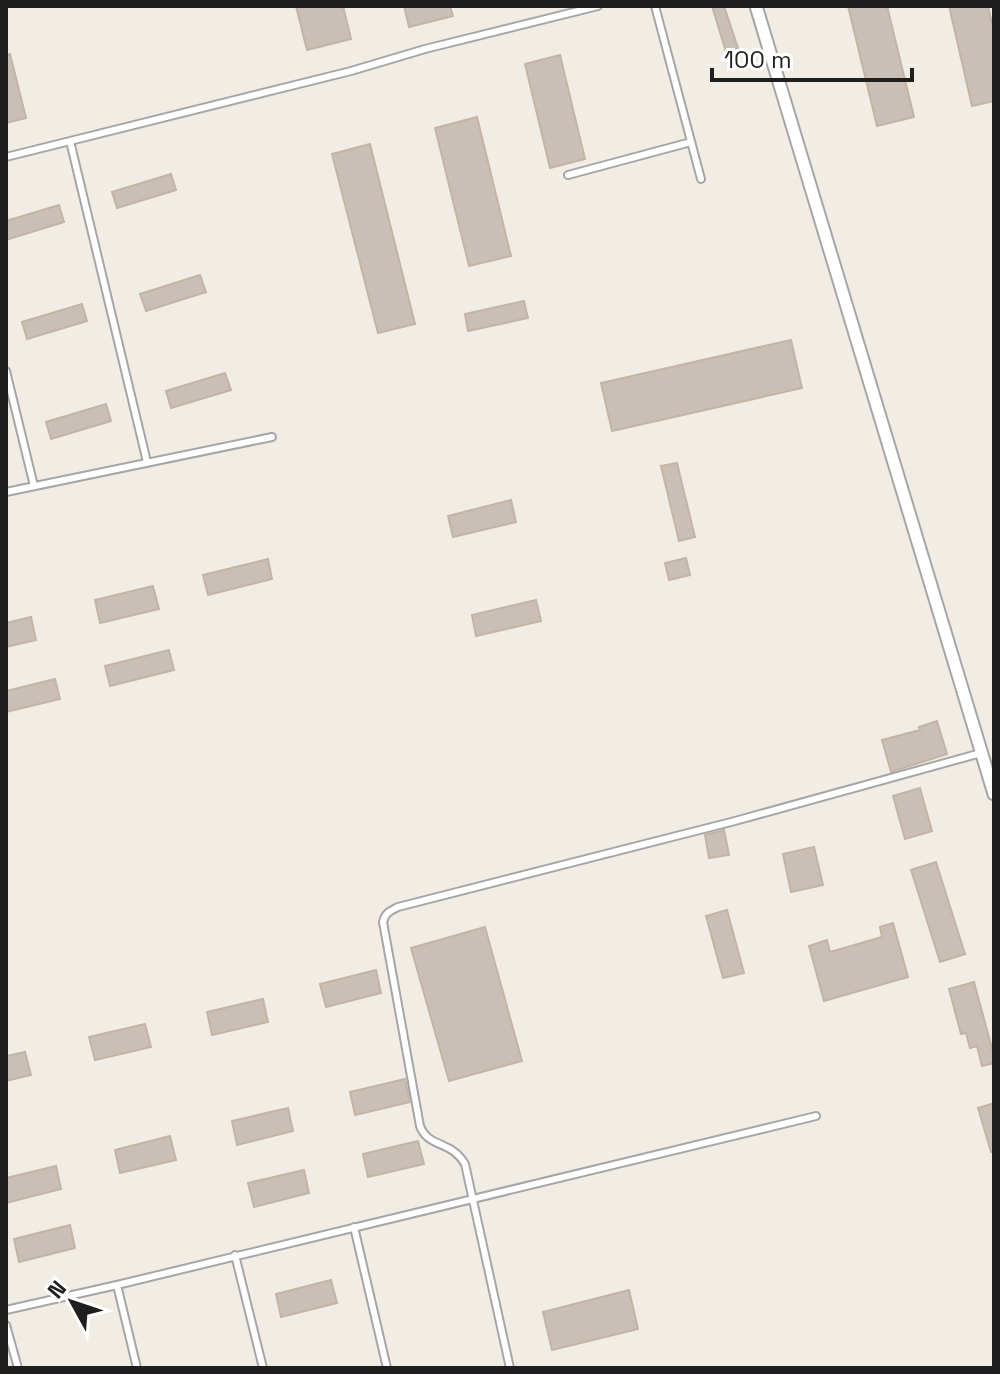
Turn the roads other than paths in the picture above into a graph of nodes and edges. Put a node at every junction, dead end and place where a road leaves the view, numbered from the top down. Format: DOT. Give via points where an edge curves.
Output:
graph roads {
  1 [pos="598,6"];
  2 [pos="655,6"];
  3 [pos="756,6"];
  4 [pos="567,10"];
  5 [pos="70,141"];
  6 [pos="691,142"];
  7 [pos="6,157"];
  8 [pos="568,175"];
  9 [pos="701,179"];
  10 [pos="6,371"];
  11 [pos="272,437"];
  12 [pos="147,462"];
  13 [pos="34,486"];
  14 [pos="6,492"];
  15 [pos="981,753"];
  16 [pos="994,794"];
  17 [pos="816,1116"];
  18 [pos="472,1198"];
  19 [pos="354,1227"];
  20 [pos="235,1255"];
  21 [pos="117,1285"];
  22 [pos="6,1310"];
  23 [pos="6,1325"];
  24 [pos="18,1368"];
  25 [pos="137,1368"];
  26 [pos="263,1368"];
  27 [pos="387,1368"];
  28 [pos="510,1368"];
  1 -- 4 [label="lane"];
  2 -- 6 [label="lane"];
  3 -- 15 [label="street"];
  4 -- 5 [label="lane"];
  5 -- 7 [label="lane"];
  5 -- 12 [label="lane"];
  6 -- 8 [label="lane"];
  6 -- 9 [label="lane"];
  10 -- 13 [label="lane"];
  11 -- 12 [label="lane"];
  12 -- 13 [label="lane"];
  13 -- 14 [label="lane"];
  15 -- 16 [label="street"];
  15 -- 18 [label="lane" via="390,911 383,922 422,1133 459,1154"];
  17 -- 18 [label="lane"];
  18 -- 19 [label="lane"];
  18 -- 28 [label="lane"];
  19 -- 20 [label="lane"];
  19 -- 27 [label="lane"];
  20 -- 21 [label="lane"];
  20 -- 26 [label="lane"];
  21 -- 22 [label="lane"];
  21 -- 25 [label="lane"];
  23 -- 24 [label="lane"];
}
